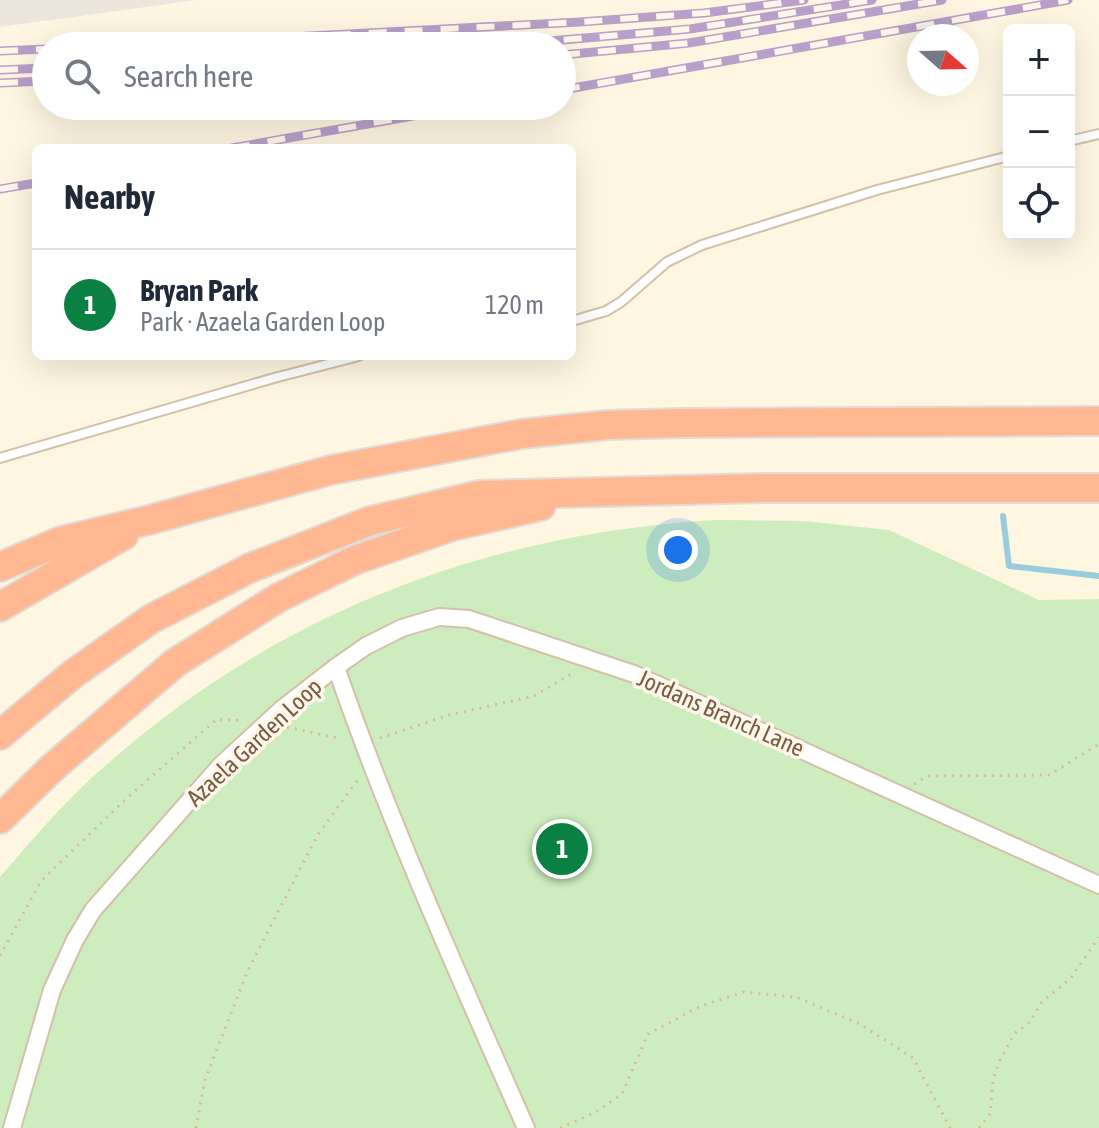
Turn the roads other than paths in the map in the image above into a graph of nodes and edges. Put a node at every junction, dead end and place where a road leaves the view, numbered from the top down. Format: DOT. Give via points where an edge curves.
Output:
graph roads {
  1 [pos="1099,134"];
  2 [pos="1075,140"];
  3 [pos="1003,158"];
  4 [pos="576,320"];
  5 [pos="344,360"];
  6 [pos="1099,421"];
  7 [pos="0,458"];
  8 [pos="1099,488"];
  9 [pos="612,491"];
  10 [pos="149,520"];
  11 [pos="0,567"];
  12 [pos="0,607"];
  13 [pos="336,667"];
  14 [pos="0,735"];
  15 [pos="51,769"];
  16 [pos="0,819"];
  17 [pos="0,843"];
  18 [pos="1099,885"];
  19 [pos="12,1128"];
  20 [pos="526,1128"];
  1 -- 2 [label="lane"];
  3 -- 4 [label="lane" via="702,245 667,262 606,311"];
  5 -- 7 [label="lane"];
  6 -- 10 [label="highway" via="607,425 521,434 331,470"];
  8 -- 9 [label="highway"];
  9 -- 14 [label="highway" via="479,495 370,521 250,568 151,619"];
  9 -- 15 [label="highway" via="453,526 355,560 278,598 175,663"];
  10 -- 11 [label="highway" via="61,541"];
  10 -- 12 [label="highway"];
  13 -- 18 [label="street, Jordans Branch Lane" via="402,628 439,617 469,619 649,680"];
  13 -- 19 [label="street, Azaela Garden Loop" via="221,765 93,910 52,990"];
  13 -- 20 [label="street, Azaela Garden Loop" via="425,898"];
  15 -- 16 [label="highway"];
  15 -- 17 [label="highway"];
}
